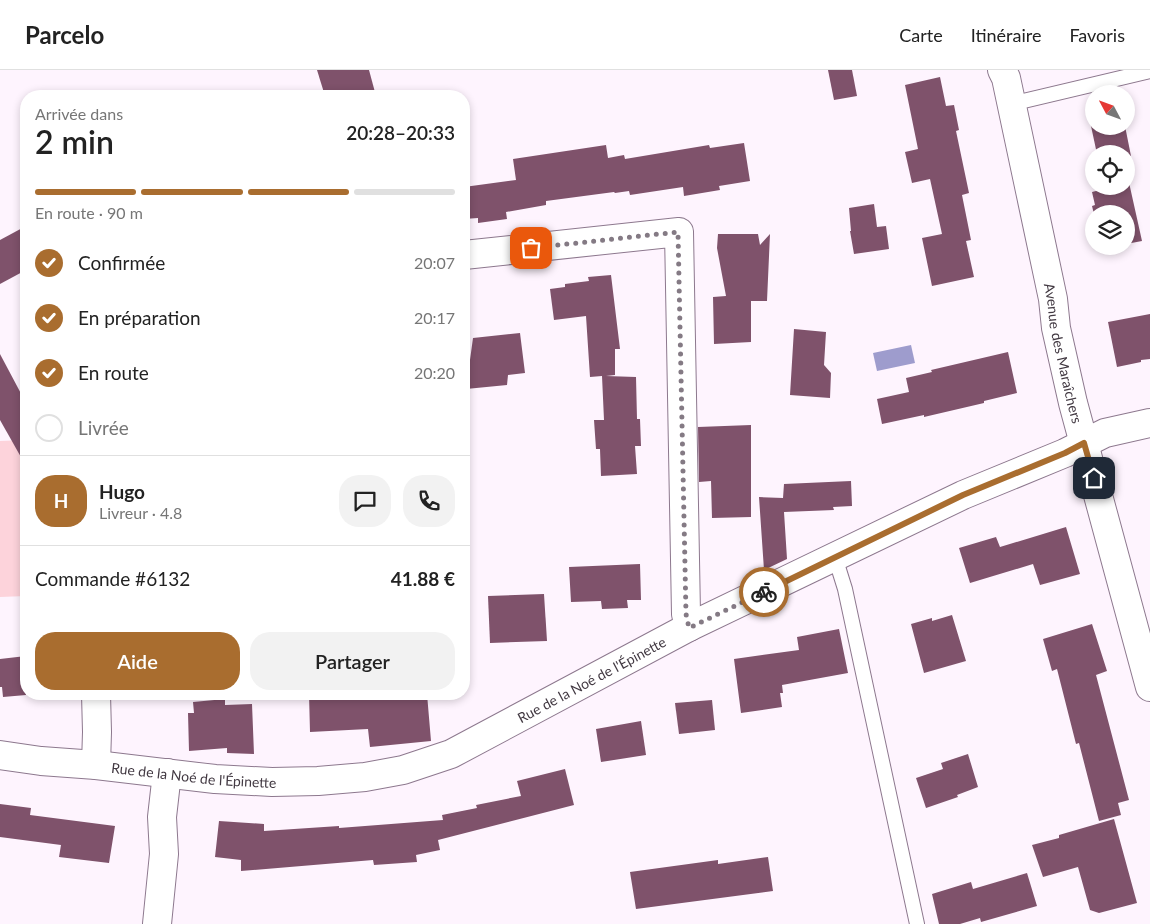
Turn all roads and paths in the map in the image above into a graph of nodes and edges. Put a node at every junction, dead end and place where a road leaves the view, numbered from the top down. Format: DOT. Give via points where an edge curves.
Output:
graph roads {
  1 [pos="1002,70"];
  2 [pos="1150,71"];
  3 [pos="1011,104"];
  4 [pos="470,253"];
  5 [pos="1150,423"];
  6 [pos="1084,443"];
  7 [pos="835,557"];
  8 [pos="689,628"];
  9 [pos="1150,687"];
  10 [pos="96,700"];
  11 [pos="0,755"];
  12 [pos="96,765"];
  13 [pos="167,773"];
  14 [pos="157,924"];
  15 [pos="917,924"];
  1 -- 3 [label="street, Avenue des Maraîchers"];
  2 -- 3 [label="lane"];
  3 -- 6 [label="street, Avenue des Maraîchers" via="1053,299 1056,328"];
  4 -- 8 [label="street" via="678,232 686,614"];
  5 -- 6 [label="street, Rue de la Noé de l'Épinette" via="1105,433"];
  6 -- 7 [label="street, Rue de la Noé de l'Épinette" via="963,495"];
  6 -- 9 [label="street, Avenue des Maraîchers"];
  7 -- 8 [label="street, Rue de la Noé de l'Épinette"];
  7 -- 15 [label="lane" via="845,589"];
  8 -- 13 [label="street, Rue de la Noé de l'Épinette" via="451,754 403,770 365,777 272,782"];
  10 -- 12 [label="street"];
  11 -- 12 [label="street, Rue de la Noé de l'Épinette"];
  12 -- 13 [label="street, Rue de la Noé de l'Épinette"];
  13 -- 14 [label="street"];
}
